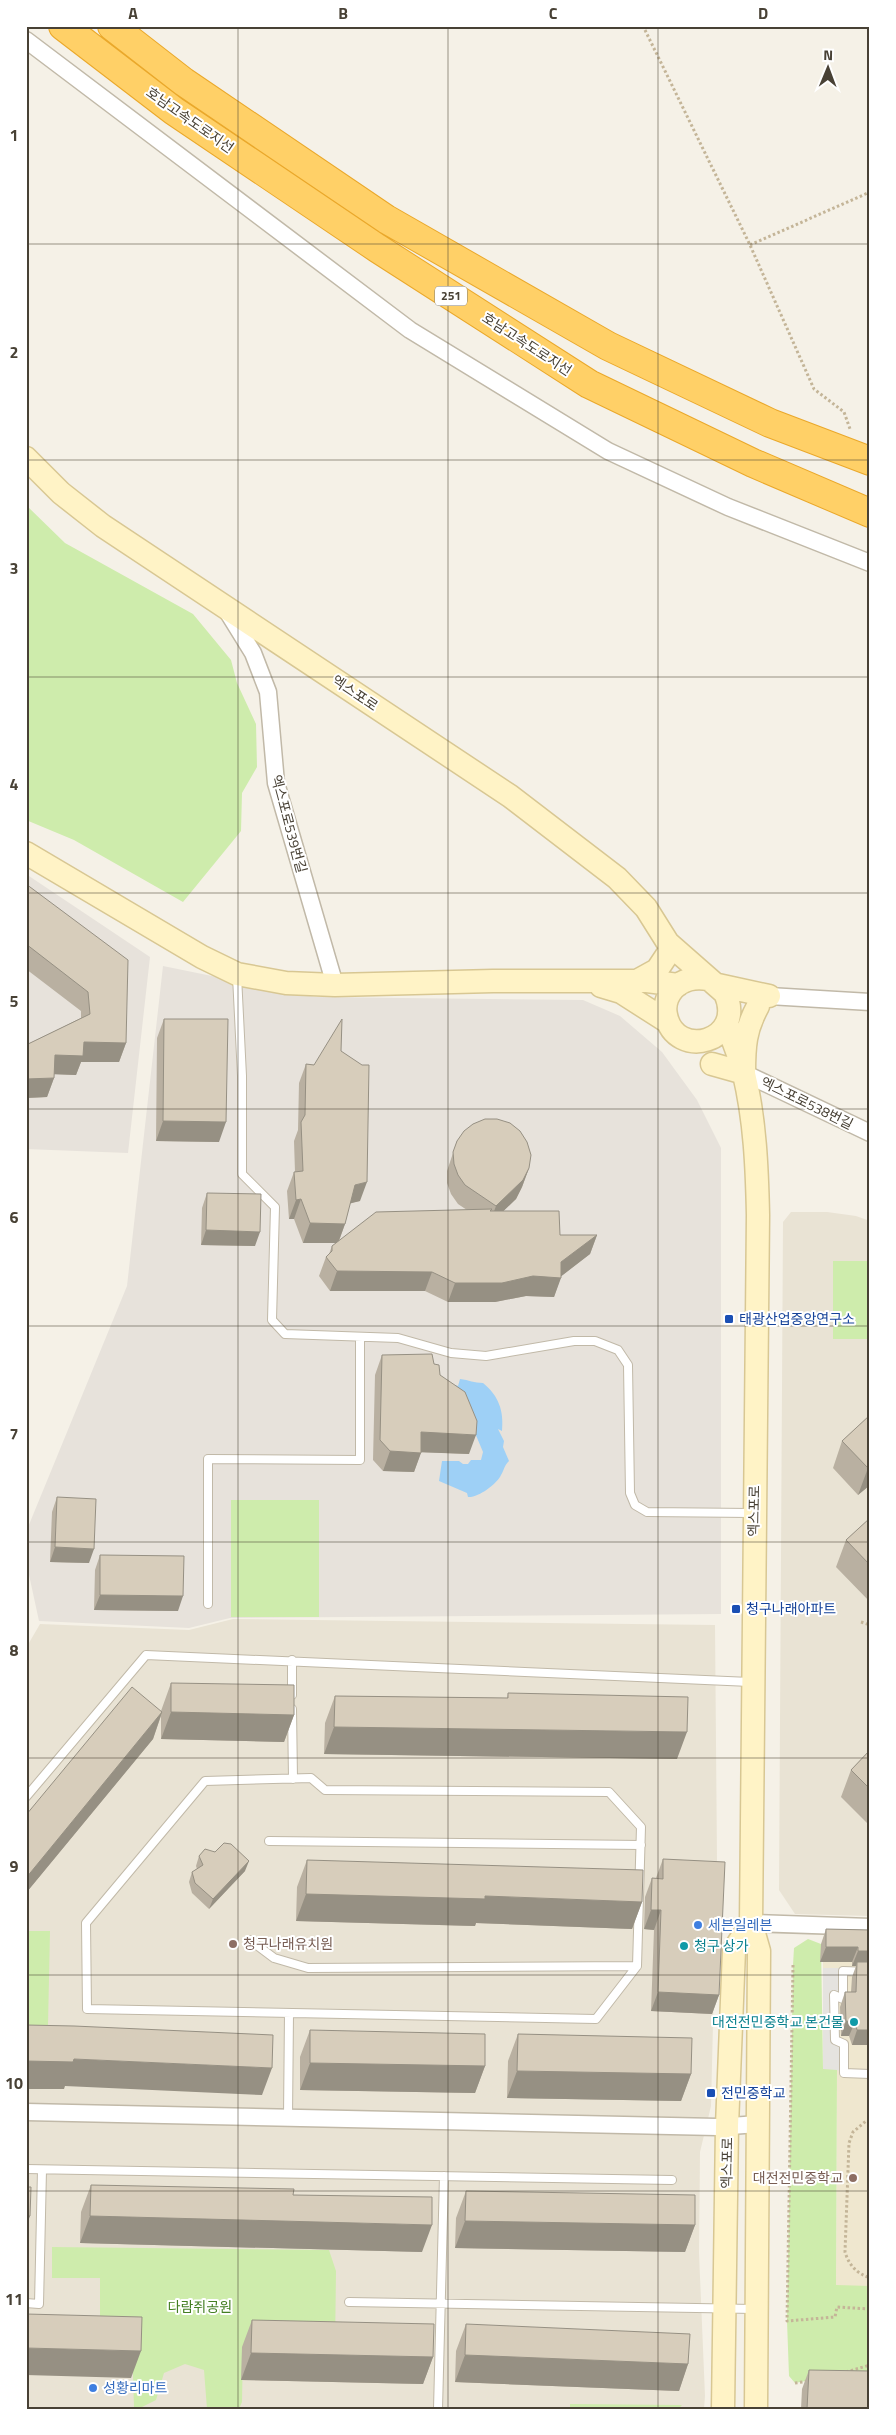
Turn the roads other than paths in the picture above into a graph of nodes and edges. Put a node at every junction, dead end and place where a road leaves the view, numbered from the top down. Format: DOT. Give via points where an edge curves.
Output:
graph roads {
  1 [pos="63,26"];
  2 [pos="112,26"];
  3 [pos="26,40"];
  4 [pos="26,458"];
  5 [pos="870,460"];
  6 [pos="870,513"];
  7 [pos="870,563"];
  8 [pos="226,609"];
  9 [pos="26,852"];
  10 [pos="669,948"];
  11 [pos="237,974"];
  12 [pos="637,981"];
  13 [pos="588,982"];
  14 [pos="713,982"];
  15 [pos="679,983"];
  16 [pos="335,985"];
  17 [pos="764,1001"];
  18 [pos="870,1002"];
  19 [pos="728,1018"];
  20 [pos="668,1022"];
  21 [pos="690,1041"];
  22 [pos="712,1064"];
  23 [pos="744,1073"];
  24 [pos="748,1099"];
  25 [pos="870,1133"];
  26 [pos="360,1338"];
  27 [pos="754,1514"];
  28 [pos="208,1604"];
  29 [pos="292,1660"];
  30 [pos="752,1682"];
  31 [pos="293,1779"];
  32 [pos="26,1797"];
  33 [pos="269,1841"];
  34 [pos="640,1845"];
  35 [pos="751,1923"];
  36 [pos="870,1927"];
  37 [pos="250,1940"];
  38 [pos="637,1966"];
  39 [pos="870,1972"];
  40 [pos="288,2013"];
  41 [pos="870,2074"];
  42 [pos="26,2112"];
  43 [pos="288,2118"];
  44 [pos="758,2124"];
  45 [pos="728,2126"];
  46 [pos="26,2169"];
  47 [pos="42,2170"];
  48 [pos="444,2176"];
  49 [pos="672,2180"];
  50 [pos="349,2302"];
  51 [pos="26,2303"];
  52 [pos="441,2303"];
  53 [pos="724,2308"];
  54 [pos="755,2309"];
  55 [pos="438,2409"];
  56 [pos="723,2409"];
  57 [pos="756,2409"];
  1 -- 6 [label="highway, 호남고속도로지선 / 251" via="206,133 376,248 589,384 753,463"];
  2 -- 5 [label="highway, 호남고속도로지선 / 251" via="184,82 386,220 608,346 770,423"];
  3 -- 7 [label="street" via="410,330 608,451 728,507"];
  4 -- 8 [label="main road, 엑스포로" via="61,493 102,526"];
  8 -- 10 [label="main road, 엑스포로" via="510,796 617,878 646,908"];
  8 -- 16 [label="street, 엑스포로539번길" via="253,652 268,692 276,783"];
  9 -- 11 [label="main road" via="202,957"];
  10 -- 12 [label="main road" via="657,970"];
  10 -- 14 [label="main road"];
  10 -- 15 [label="main road"];
  11 -- 16 [label="main road" via="286,983"];
  11 -- 26 [label="lane" via="242,1174 275,1207 272,1320 284,1334"];
  12 -- 13 [label="main road"];
  12 -- 15 [label="main road"];
  13 -- 16 [label="main road"];
  13 -- 20 [label="main road" via="621,992"];
  14 -- 15 [label="main road" via="699,978"];
  14 -- 17 [label="main road"];
  14 -- 19 [label="main road" via="729,1002"];
  15 -- 20 [label="main road" via="666,1002"];
  17 -- 18 [label="street"];
  17 -- 19 [label="main road"];
  17 -- 23 [label="main road" via="748,1024 744,1042"];
  19 -- 21 [label="main road" via="721,1032 712,1038"];
  19 -- 23 [label="main road"];
  20 -- 21 [label="main road" via="673,1030"];
  21 -- 22 [label="main road"];
  22 -- 23 [label="main road"];
  22 -- 24 [label="main road"];
  23 -- 24 [label="main road, 엑스포로"];
  23 -- 25 [label="street, 엑스포로538번길"];
  24 -- 27 [label="main road, 엑스포로" via="756,1146 758,1215"];
  26 -- 27 [label="lane" via="398,1338 452,1353 486,1356 574,1341 595,1341 618,1350 628,1365 630,1493 635,1506 647,1512"];
  26 -- 28 [label="lane" via="360,1460 208,1459"];
  27 -- 30 [label="main road, 엑스포로"];
  29 -- 30 [label="lane"];
  29 -- 31 [label="lane"];
  29 -- 32 [label="lane" via="146,1655"];
  30 -- 35 [label="main road, 엑스포로"];
  31 -- 34 [label="lane" via="311,1778 325,1790 609,1792 641,1827"];
  31 -- 40 [label="lane" via="205,1781 86,1923 87,2009"];
  33 -- 34 [label="lane"];
  34 -- 38 [label="lane"];
  35 -- 36 [label="street"];
  35 -- 44 [label="main road, 엑스포로" via="759,1951"];
  35 -- 45 [label="main road, 엑스포로" via="734,1950"];
  37 -- 38 [label="lane" via="274,1958 308,1968"];
  38 -- 40 [label="lane" via="596,2020"];
  39 -- 41 [label="lane" via="844,1971 843,1998 834,1996 835,2040 844,2044 844,2073"];
  40 -- 43 [label="lane"];
  42 -- 43 [label="street"];
  43 -- 45 [label="street"];
  44 -- 45 [label="street"];
  44 -- 54 [label="main road, 엑스포로"];
  45 -- 53 [label="main road, 엑스포로"];
  46 -- 47 [label="lane"];
  47 -- 48 [label="lane"];
  47 -- 51 [label="lane" via="40,2304"];
  48 -- 49 [label="lane"];
  48 -- 52 [label="lane"];
  50 -- 52 [label="lane"];
  52 -- 53 [label="lane"];
  52 -- 55 [label="lane"];
  53 -- 54 [label="lane"];
  53 -- 56 [label="main road, 엑스포로"];
  54 -- 57 [label="main road, 엑스포로"];
}
